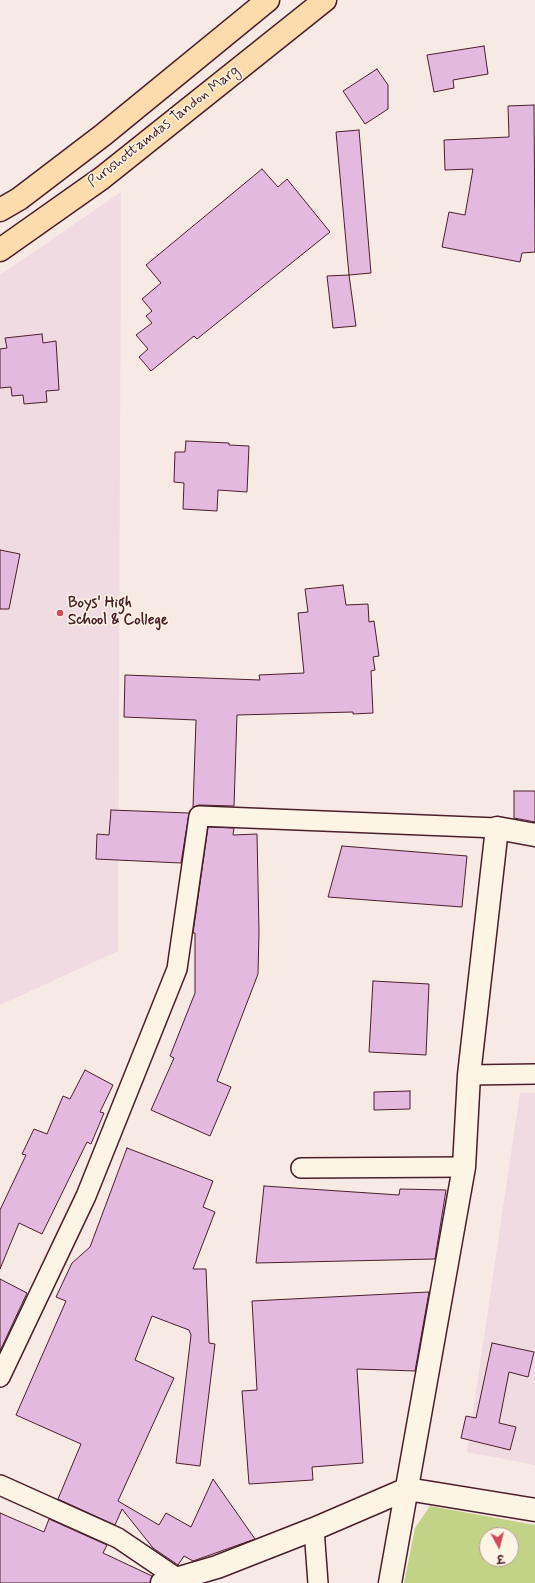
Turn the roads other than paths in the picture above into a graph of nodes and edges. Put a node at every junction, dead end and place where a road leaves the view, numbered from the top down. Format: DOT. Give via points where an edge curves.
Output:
graph roads {
  1 [pos="268,0"];
  2 [pos="325,0"];
  3 [pos="0,210"];
  4 [pos="0,250"];
  5 [pos="497,828"];
  6 [pos="535,835"];
  7 [pos="535,1074"];
  8 [pos="469,1075"];
  9 [pos="464,1167"];
  10 [pos="301,1168"];
  11 [pos="0,1377"];
  12 [pos="0,1485"];
  13 [pos="407,1489"];
  14 [pos="535,1510"];
  15 [pos="314,1529"];
  16 [pos="170,1580"];
  17 [pos="318,1583"];
  18 [pos="390,1583"];
  1 -- 3 [label="main road" via="103,135 19,199"];
  2 -- 4 [label="main road, Purushottamdas Tandon Marg" via="102,178"];
  5 -- 6 [label="street"];
  5 -- 8 [label="street"];
  5 -- 11 [label="street" via="199,816 177,969 86,1196"];
  7 -- 8 [label="street"];
  8 -- 9 [label="street"];
  9 -- 10 [label="street"];
  9 -- 13 [label="street"];
  12 -- 16 [label="street" via="118,1538"];
  13 -- 14 [label="street"];
  13 -- 15 [label="street"];
  13 -- 18 [label="street"];
  15 -- 16 [label="street" via="217,1567"];
  15 -- 17 [label="street"];
}
